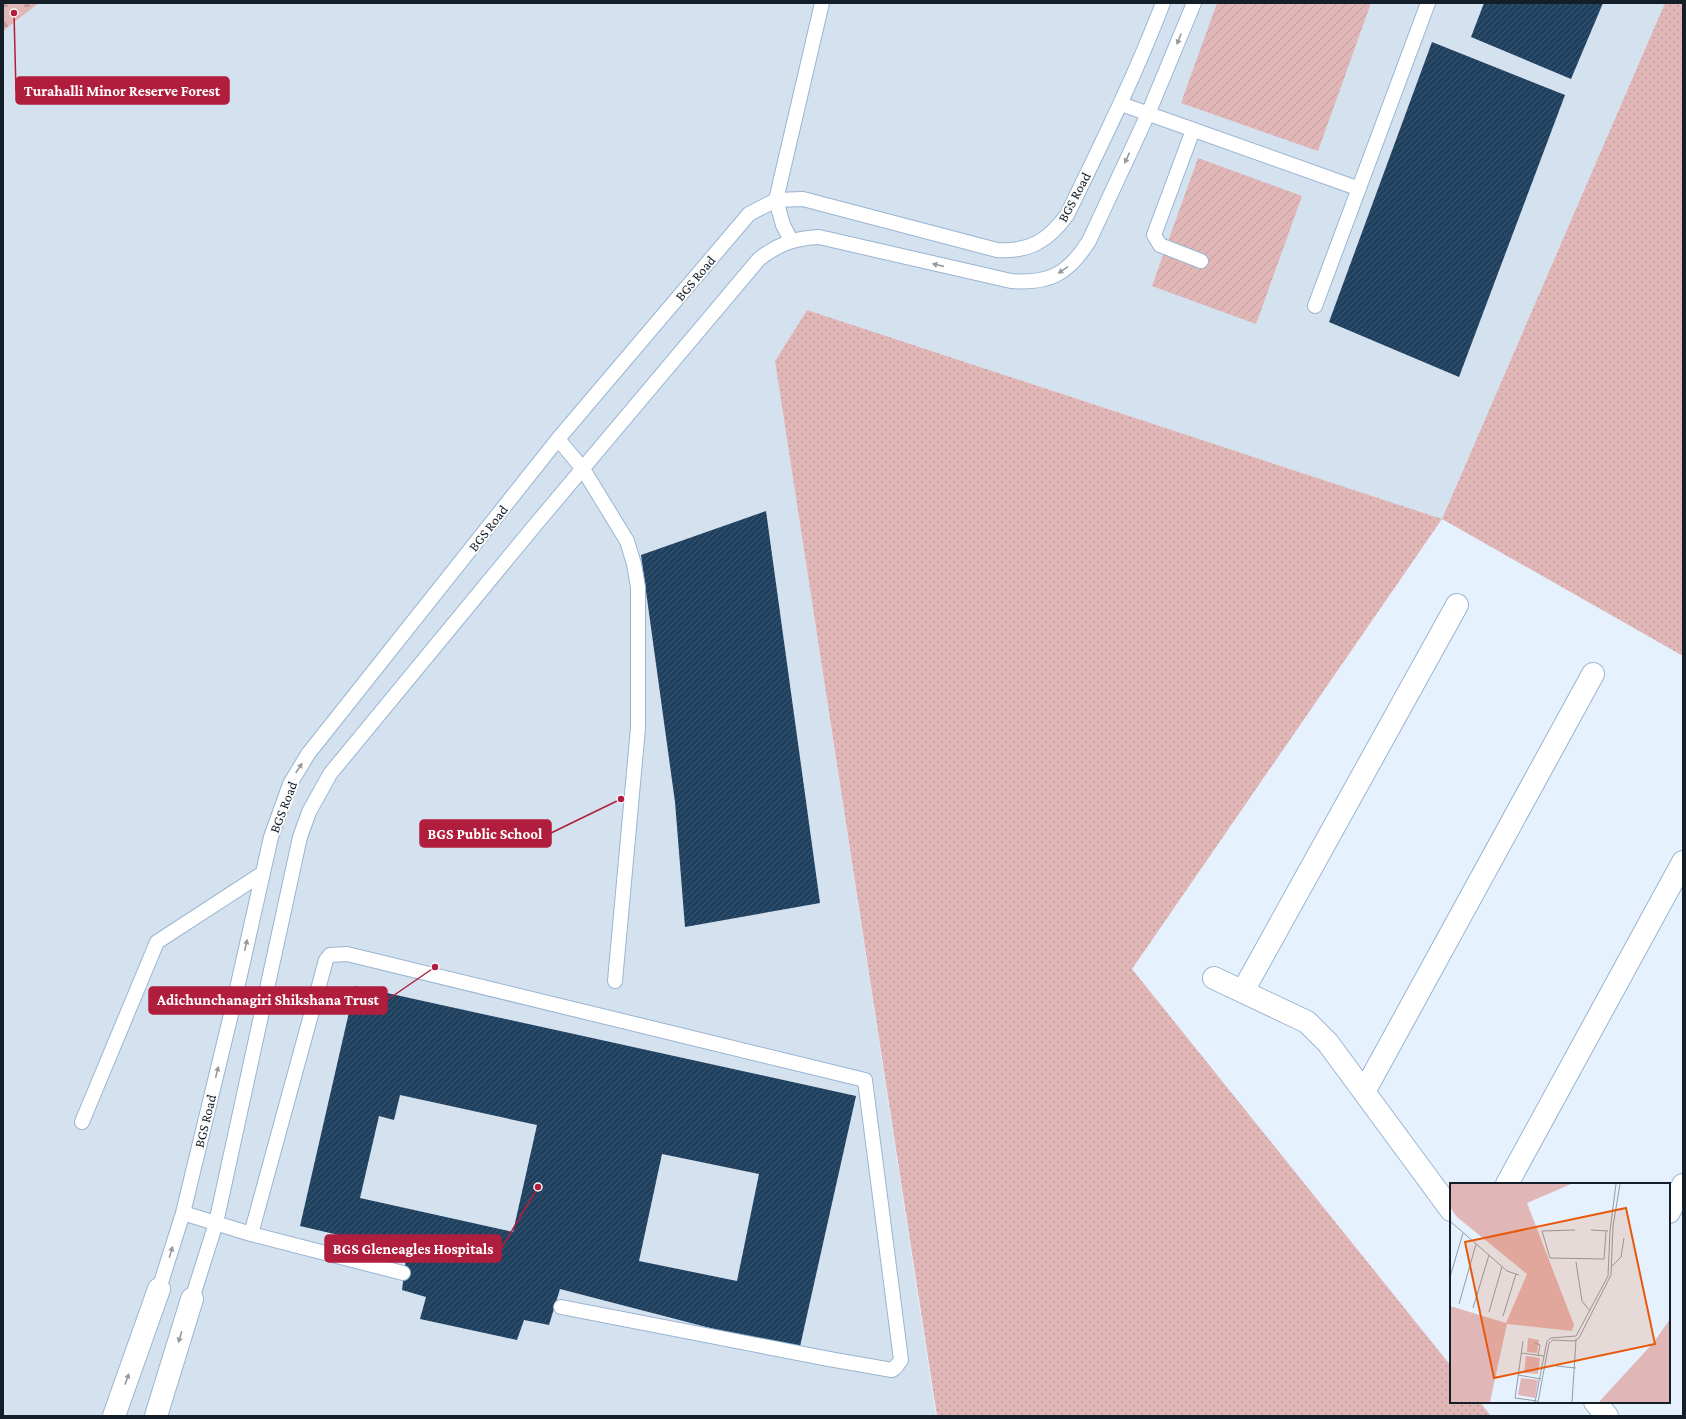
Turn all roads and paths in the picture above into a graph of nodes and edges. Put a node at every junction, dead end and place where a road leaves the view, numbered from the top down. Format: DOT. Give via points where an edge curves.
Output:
graph roads {
  1 [pos="822,3"];
  2 [pos="1163,3"];
  3 [pos="1194,3"];
  4 [pos="1428,3"];
  5 [pos="1121,104"];
  6 [pos="1148,114"];
  7 [pos="1193,130"];
  8 [pos="1357,188"];
  9 [pos="776,200"];
  10 [pos="791,240"];
  11 [pos="1201,261"];
  12 [pos="1315,306"];
  13 [pos="558,439"];
  14 [pos="583,469"];
  15 [pos="1457,605"];
  16 [pos="1593,674"];
  17 [pos="1683,862"];
  18 [pos="263,873"];
  19 [pos="1214,978"];
  20 [pos="615,981"];
  21 [pos="1243,991"];
  22 [pos="1364,1092"];
  23 [pos="82,1122"];
  24 [pos="1508,1183"];
  25 [pos="1683,1185"];
  26 [pos="1450,1209"];
  27 [pos="1670,1210"];
  28 [pos="183,1212"];
  29 [pos="216,1222"];
  30 [pos="251,1234"];
  31 [pos="403,1273"];
  32 [pos="159,1289"];
  33 [pos="192,1299"];
  34 [pos="561,1307"];
  35 [pos="1596,1403"];
  36 [pos="114,1416"];
  37 [pos="156,1416"];
  38 [pos="1607,1416"];
  1 -- 9 [label="lane"];
  2 -- 5 [label="lane, BGS Road"];
  3 -- 6 [label="lane, BGS Road, one-way"];
  4 -- 8 [label="lane"];
  5 -- 6 [label="lane"];
  5 -- 9 [label="lane, BGS Road" via="1067,215 1058,228 1040,242 1026,248 997,250 803,199"];
  6 -- 7 [label="lane"];
  6 -- 10 [label="lane, BGS Road, one-way" via="1089,241 1074,261 1046,280 1030,283 1011,281 819,237"];
  7 -- 8 [label="lane"];
  7 -- 11 [label="lane" via="1154,235 1160,245"];
  8 -- 12 [label="lane"];
  9 -- 10 [label="lane" via="783,225"];
  9 -- 13 [label="lane, BGS Road" via="749,214"];
  10 -- 14 [label="lane, BGS Road" via="759,259"];
  13 -- 14 [label="lane"];
  18 -- 13 [label="lane, BGS Road, one-way" via="281,805 308,754"];
  14 -- 20 [label="lane" via="626,541 638,587 638,728"];
  14 -- 29 [label="lane, BGS Road" via="330,774 309,812 300,837"];
  15 -- 21 [label="street"];
  16 -- 22 [label="street"];
  17 -- 24 [label="street"];
  18 -- 23 [label="lane" via="157,942"];
  28 -- 18 [label="lane, BGS Road, one-way"];
  19 -- 21 [label="street"];
  21 -- 22 [label="street" via="1307,1022 1328,1043"];
  22 -- 26 [label="street"];
  25 -- 27 [label="street"];
  28 -- 29 [label="lane"];
  32 -- 28 [label="lane, BGS Road, one-way"];
  29 -- 30 [label="lane"];
  29 -- 33 [label="lane, BGS Road"];
  30 -- 31 [label="lane"];
  30 -- 34 [label="lane" via="326,960 330,956 347,954 865,1080 900,1360 895,1368 892,1370 829,1360"];
  36 -- 32 [label="street, BGS Road, one-way"];
  33 -- 37 [label="street, BGS Road, one-way"];
  35 -- 38 [label="street"];
}
